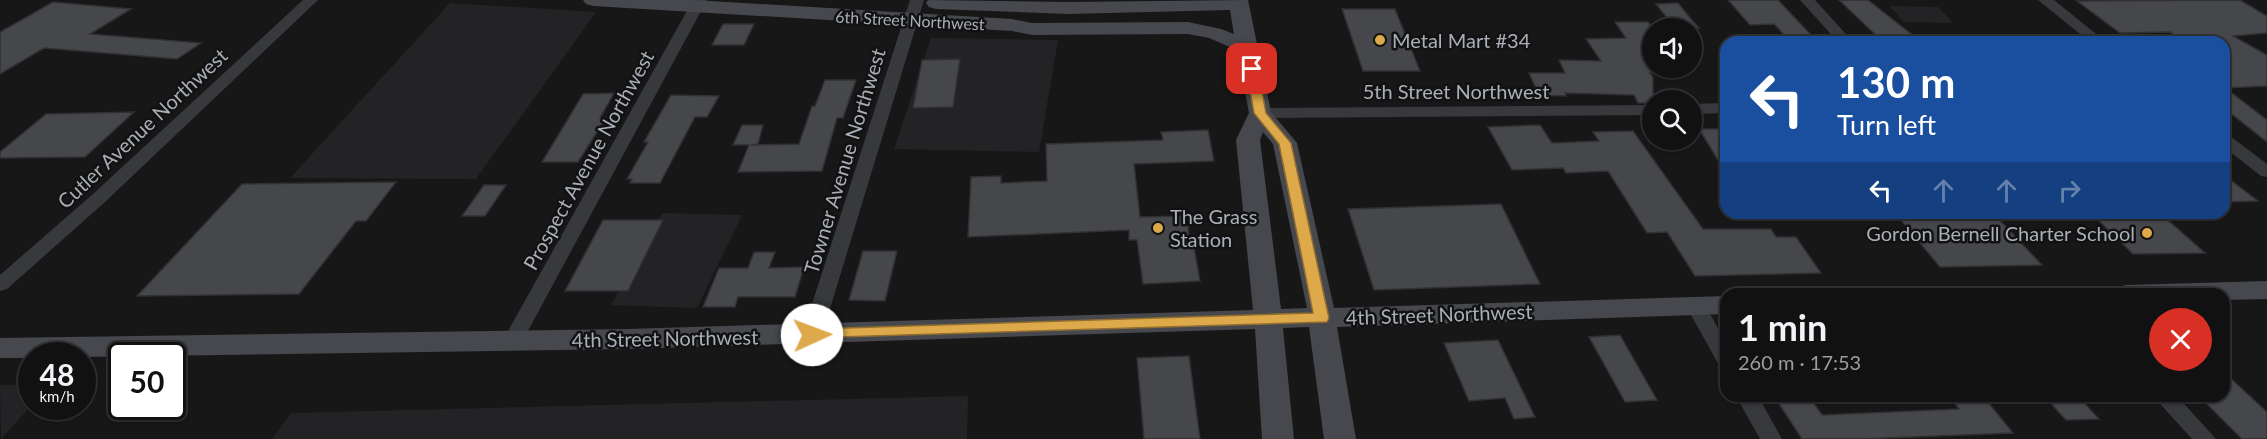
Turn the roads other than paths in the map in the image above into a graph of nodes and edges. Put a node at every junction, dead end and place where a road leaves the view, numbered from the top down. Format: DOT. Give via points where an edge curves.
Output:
graph roads {
  1 [pos="311,0"];
  2 [pos="593,0"];
  3 [pos="875,0"];
  4 [pos="1807,0"];
  5 [pos="2045,0"];
  6 [pos="1242,1"];
  7 [pos="698,4"];
  8 [pos="915,7"];
  9 [pos="1012,25"];
  10 [pos="1840,36"];
  11 [pos="2091,36"];
  12 [pos="1248,47"];
  13 [pos="1720,108"];
  14 [pos="1702,109"];
  15 [pos="1642,110"];
  16 [pos="1260,113"];
  17 [pos="2230,144"];
  18 [pos="2267,172"];
  19 [pos="0,285"];
  20 [pos="2267,290"];
  21 [pos="2230,291"];
  22 [pos="1720,305"];
  23 [pos="1696,306"];
  24 [pos="1322,318"];
  25 [pos="1269,319"];
  26 [pos="812,335"];
  27 [pos="513,340"];
  28 [pos="0,348"];
  29 [pos="1720,349"];
  30 [pos="1750,402"];
  31 [pos="2170,402"];
  32 [pos="1278,439"];
  33 [pos="1340,439"];
  34 [pos="1771,439"];
  35 [pos="2205,439"];
  1 -- 19 [label="street, Cutler Avenue Northwest"];
  2 -- 7 [label="main road, 6th Street Northwest"];
  3 -- 8 [label="main road, 6th Street Northwest"];
  4 -- 10 [label="street"];
  5 -- 11 [label="street"];
  6 -- 8 [label="main road, 6th Street Northwest" via="1058,8"];
  6 -- 9 [label="main road, 6th Street Northwest" via="1204,17"];
  6 -- 12 [label="main road"];
  7 -- 8 [label="main road, 6th Street Northwest"];
  7 -- 27 [label="street, Prospect Avenue Northwest"];
  8 -- 9 [label="main road, 6th Street Northwest"];
  8 -- 26 [label="street, Towner Avenue Northwest"];
  9 -- 12 [label="main road, 6th Street Northwest" via="1188,28 1214,33"];
  12 -- 16 [label="main road"];
  13 -- 14 [label="street"];
  15 -- 16 [label="street, 5th Street Northwest"];
  16 -- 24 [label="main road" via="1285,143"];
  16 -- 25 [label="main road" via="1248,140"];
  17 -- 18 [label="street"];
  20 -- 21 [label="main road"];
  22 -- 23 [label="main road, 4th Street Northwest"];
  23 -- 24 [label="main road, 4th Street Northwest"];
  23 -- 29 [label="street"];
  24 -- 25 [label="main road, 4th Street Northwest"];
  24 -- 33 [label="main road"];
  25 -- 26 [label="main road, 4th Street Northwest"];
  25 -- 32 [label="main road"];
  26 -- 27 [label="main road, 4th Street Northwest"];
  27 -- 28 [label="main road, 4th Street Northwest"];
  30 -- 34 [label="street"];
  31 -- 35 [label="street"];
}
